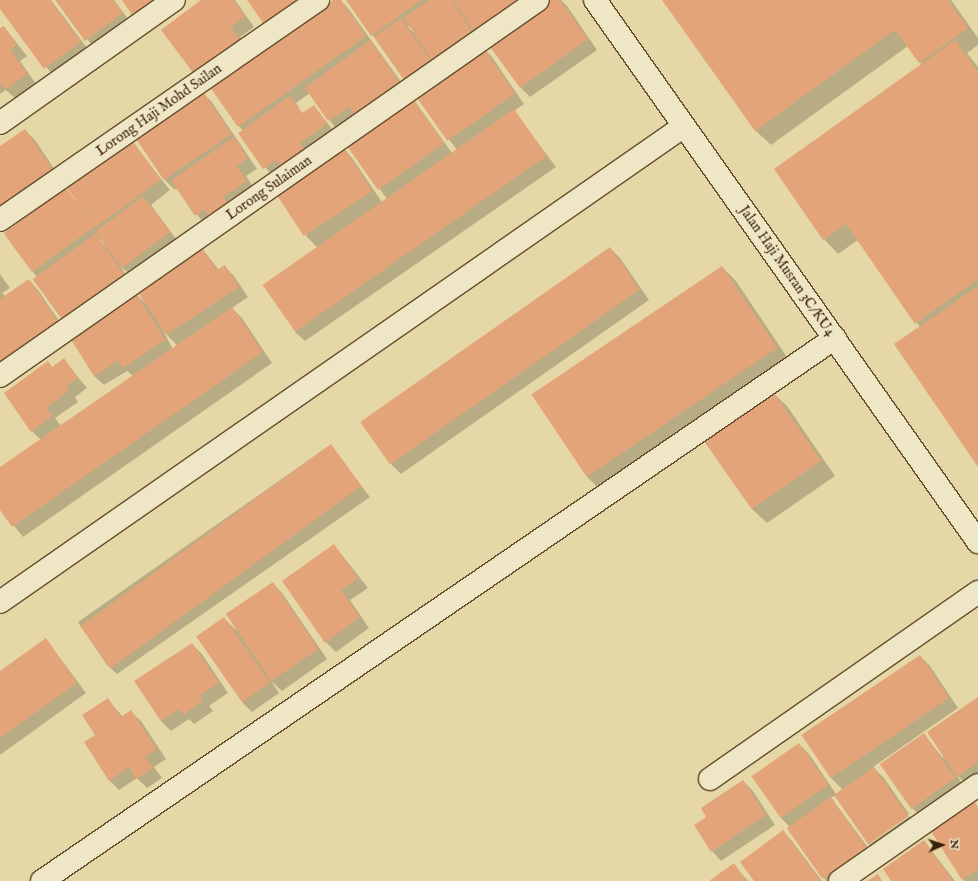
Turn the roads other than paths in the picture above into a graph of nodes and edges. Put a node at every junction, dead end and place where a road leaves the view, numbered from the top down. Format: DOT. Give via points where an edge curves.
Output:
graph roads {
  1 [pos="174,0"];
  2 [pos="318,0"];
  3 [pos="538,0"];
  4 [pos="595,0"];
  5 [pos="0,123"];
  6 [pos="684,126"];
  7 [pos="0,220"];
  8 [pos="835,338"];
  9 [pos="0,376"];
  10 [pos="978,542"];
  11 [pos="978,592"];
  12 [pos="0,602"];
  13 [pos="710,779"];
  14 [pos="978,785"];
  15 [pos="42,881"];
  16 [pos="840,881"];
  1 -- 5 [label="street"];
  2 -- 7 [label="street, Lorong Haji Mohd Sailan"];
  3 -- 9 [label="street, Lorong Sulaiman"];
  4 -- 6 [label="street, Jalan Haji Musran 3C/KU4"];
  6 -- 8 [label="street, Jalan Haji Musran 3C/KU4"];
  6 -- 12 [label="street"];
  8 -- 10 [label="street, Jalan Haji Musran 3C/KU4"];
  8 -- 15 [label="street"];
  11 -- 13 [label="street"];
  14 -- 16 [label="street"];
}
